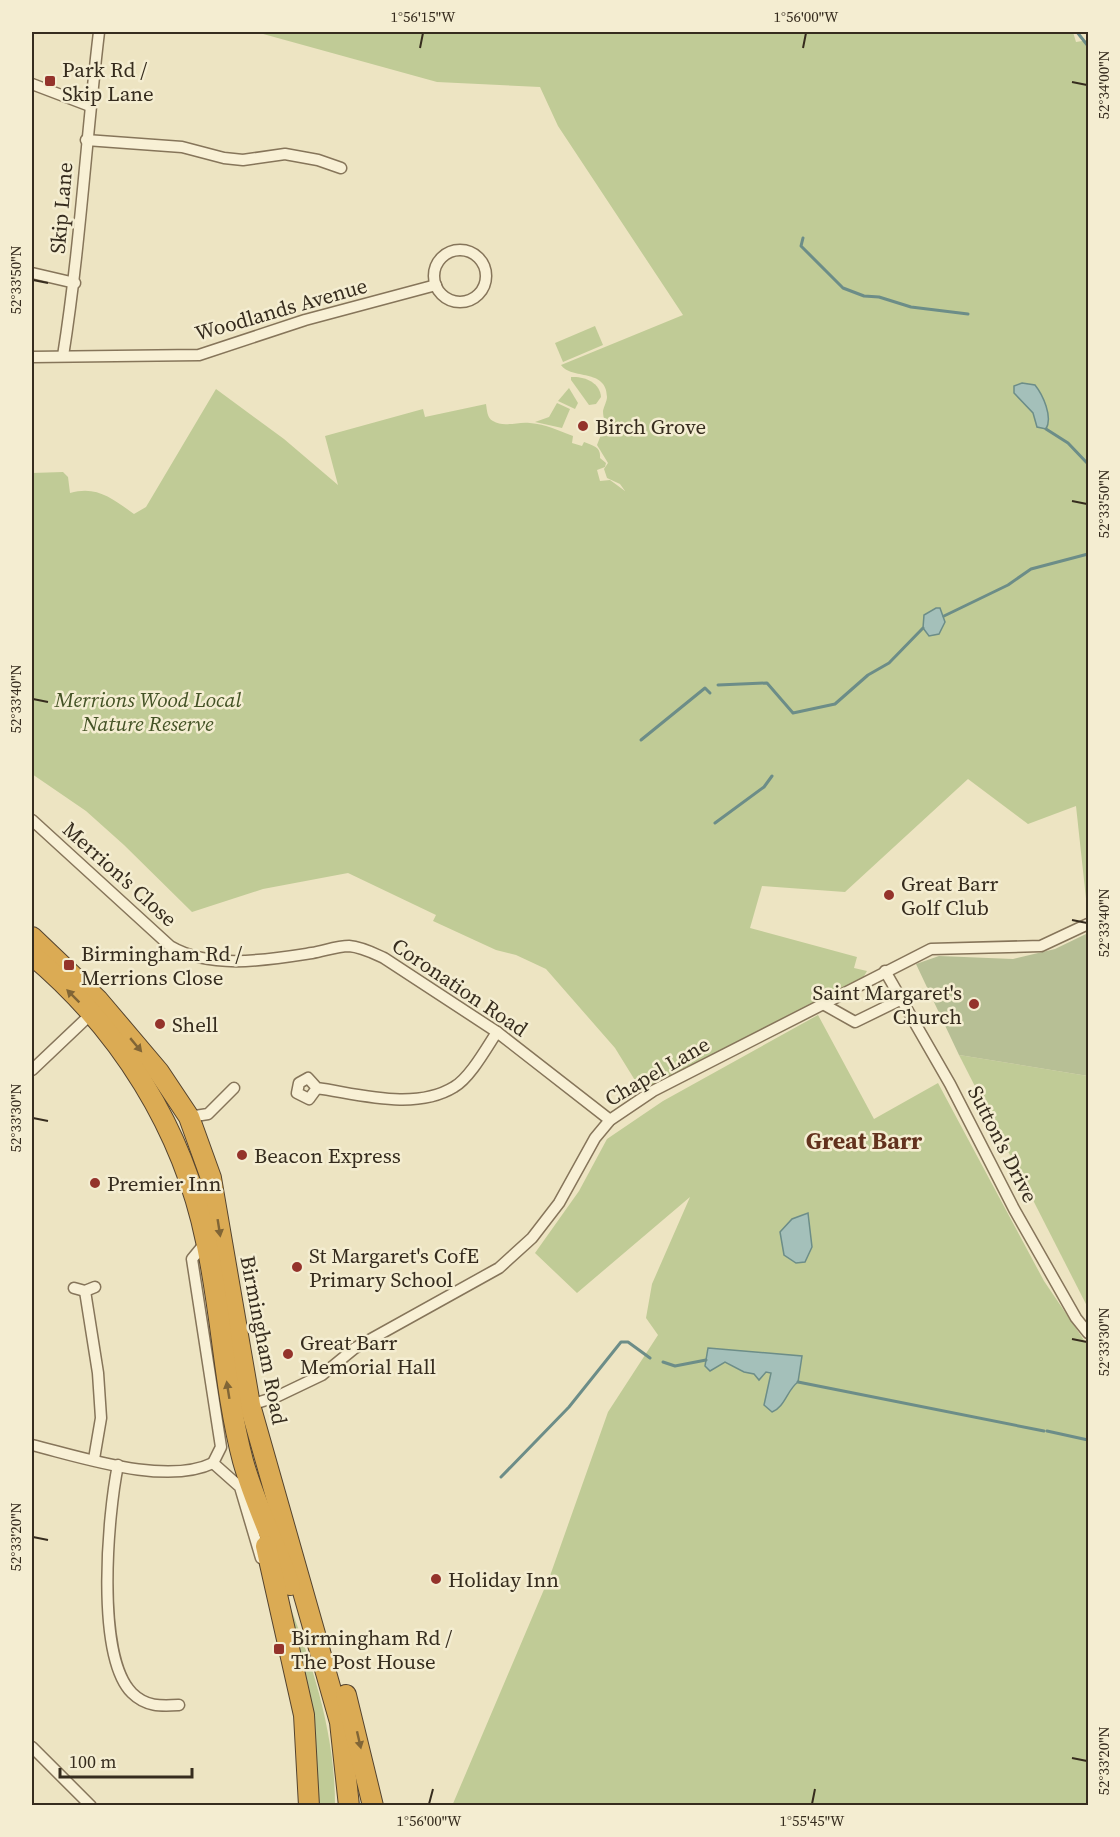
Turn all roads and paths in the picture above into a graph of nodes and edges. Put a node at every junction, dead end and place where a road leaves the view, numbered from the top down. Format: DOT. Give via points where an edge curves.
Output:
graph roads {
  1 [pos="99,32"];
  2 [pos="32,84"];
  3 [pos="90,106"];
  4 [pos="86,140"];
  5 [pos="333,169"];
  6 [pos="32,273"];
  7 [pos="75,283"];
  8 [pos="436,285"];
  9 [pos="63,356"];
  10 [pos="32,357"];
  11 [pos="32,820"];
  12 [pos="1089,924"];
  13 [pos="32,937"];
  14 [pos="184,954"];
  15 [pos="32,955"];
  16 [pos="885,971"];
  17 [pos="902,999"];
  18 [pos="823,1004"];
  19 [pos="91,1014"];
  20 [pos="497,1032"];
  21 [pos="32,1070"];
  22 [pos="234,1088"];
  23 [pos="317,1088"];
  24 [pos="590,1106"];
  25 [pos="610,1120"];
  26 [pos="192,1124"];
  27 [pos="601,1130"];
  28 [pos="187,1171"];
  29 [pos="194,1193"];
  30 [pos="206,1242"];
  31 [pos="85,1289"];
  32 [pos="1089,1333"];
  33 [pos="250,1405"];
  34 [pos="32,1445"];
  35 [pos="94,1459"];
  36 [pos="213,1463"];
  37 [pos="118,1465"];
  38 [pos="259,1508"];
  39 [pos="289,1568"];
  40 [pos="275,1594"];
  41 [pos="179,1705"];
  42 [pos="32,1747"];
  43 [pos="91,1806"];
  44 [pos="309,1806"];
  45 [pos="342,1806"];
  46 [pos="348,1806"];
  47 [pos="373,1806"];
  1 -- 3 [label="street, Skip Lane"];
  2 -- 3 [label="street"];
  3 -- 4 [label="street, Skip Lane"];
  4 -- 5 [label="street" via="182,147 234,159 285,154 318,160"];
  4 -- 7 [label="street, Skip Lane"];
  6 -- 7 [label="street"];
  7 -- 9 [label="street, Skip Lane"];
  8 -- 8 [label="street" via="434,276 440,261 453,251 470,252 486,272 483,289 466,301 446,298"];
  8 -- 9 [label="street, Woodlands Avenue" via="305,320 199,355"];
  9 -- 10 [label="street"];
  11 -- 14 [label="street, Merrion's Close" via="170,946"];
  12 -- 16 [label="street, Chapel Lane" via="1041,946 931,949"];
  13 -- 26 [label="highway, Birmingham Road, one-way" via="98,1000 159,1072"];
  14 -- 20 [label="street, Coronation Road" via="204,960 232,961 347,946 366,949"];
  19 -- 15 [label="highway, Birmingham Road, one-way"];
  16 -- 17 [label="street, Sutton's Drive"];
  16 -- 18 [label="street, Chapel Lane"];
  17 -- 18 [label="street" via="855,1022"];
  17 -- 32 [label="street, Sutton's Drive" via="984,1146 1014,1209 1076,1318"];
  18 -- 25 [label="street, Chapel Lane" via="653,1091"];
  19 -- 21 [label="street"];
  19 -- 28 [label="highway, Birmingham Road" via="146,1087"];
  20 -- 23 [label="street" via="455,1087 426,1097 393,1099"];
  20 -- 24 [label="street, Coronation Road"];
  22 -- 26 [label="street"];
  24 -- 25 [label="street, Coronation Road"];
  24 -- 27 [label="street, Coronation Road"];
  25 -- 27 [label="street, Chapel Lane"];
  26 -- 28 [label="highway" via="177,1123"];
  26 -- 29 [label="highway" via="202,1182"];
  26 -- 33 [label="highway, Birmingham Road, one-way" via="211,1178"];
  27 -- 33 [label="street, Chapel Lane" via="559,1203 532,1238 499,1268 355,1348 321,1375"];
  28 -- 29 [label="highway, Birmingham Road"];
  29 -- 30 [label="highway, Birmingham Road"];
  30 -- 36 [label="street" via="192,1259 221,1447"];
  38 -- 30 [label="highway, Birmingham Road, one-way" via="243,1462 230,1400"];
  31 -- 35 [label="street" via="102,1418"];
  33 -- 39 [label="highway, Birmingham Road"];
  34 -- 35 [label="street"];
  35 -- 37 [label="street"];
  36 -- 37 [label="street" via="198,1470 173,1471"];
  36 -- 40 [label="street" via="240,1487"];
  37 -- 41 [label="street" via="107,1546 114,1653 131,1693 150,1706"];
  38 -- 39 [label="highway, Birmingham Road"];
  38 -- 40 [label="highway"];
  39 -- 40 [label="highway"];
  39 -- 45 [label="highway, Birmingham Road" via="329,1710"];
  39 -- 46 [label="highway, Birmingham Road" via="340,1722"];
  39 -- 47 [label="highway, one-way" via="336,1660"];
  40 -- 44 [label="highway" via="304,1715"];
  42 -- 43 [label="street"];
}
